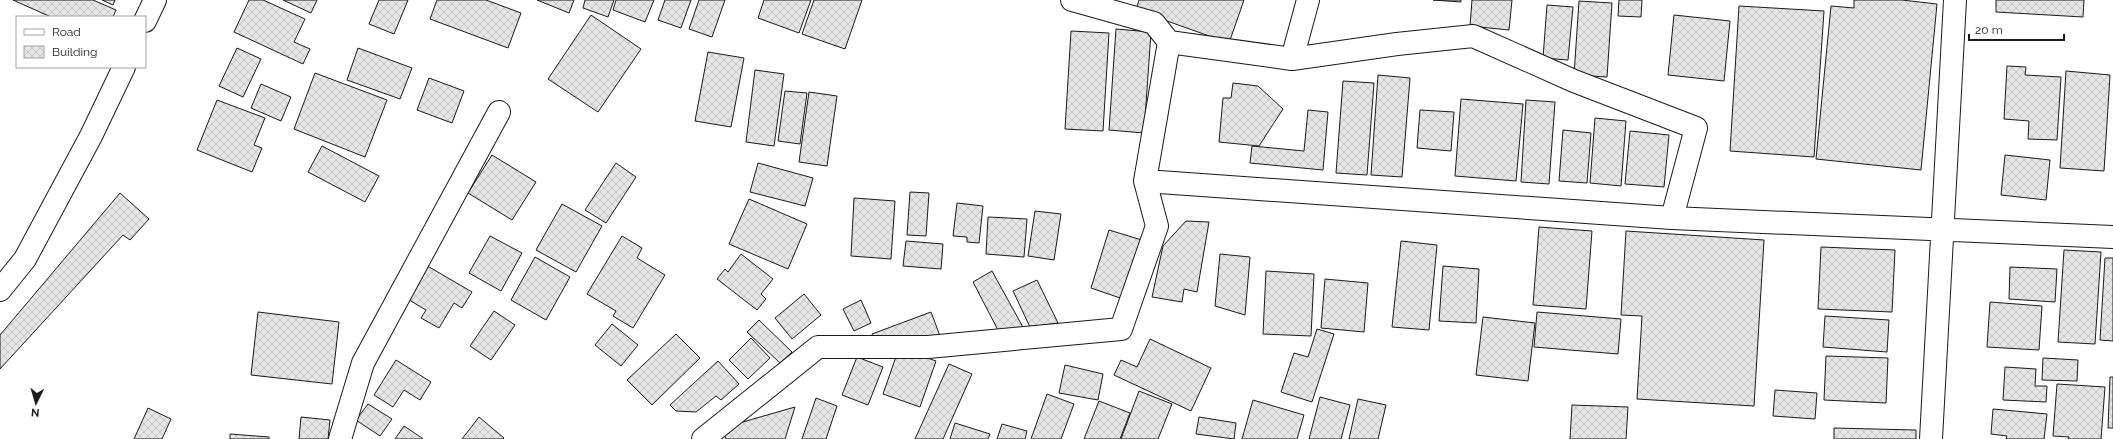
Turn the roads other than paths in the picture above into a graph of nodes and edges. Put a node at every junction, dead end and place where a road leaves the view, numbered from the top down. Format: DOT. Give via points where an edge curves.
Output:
graph roads {
  1 [pos="155,0"];
  2 [pos="1072,0"];
  3 [pos="1308,0"];
  4 [pos="1955,0"];
  5 [pos="146,20"];
  6 [pos="1169,42"];
  7 [pos="1292,59"];
  8 [pos="124,68"];
  9 [pos="499,112"];
  10 [pos="1145,181"];
  11 [pos="1672,218"];
  12 [pos="1943,228"];
  13 [pos="2113,237"];
  14 [pos="0,290"];
  15 [pos="340,439"];
  16 [pos="703,439"];
  17 [pos="1931,439"];
  1 -- 5 [label="street"];
  2 -- 6 [label="street" via="1154,24"];
  3 -- 7 [label="street"];
  4 -- 12 [label="street"];
  6 -- 7 [label="street"];
  6 -- 10 [label="street"];
  7 -- 11 [label="street" via="1473,36 1574,81 1696,128"];
  8 -- 14 [label="street" via="91,136 25,259"];
  9 -- 15 [label="street" via="363,362"];
  10 -- 11 [label="street"];
  10 -- 16 [label="street" via="1157,226 1121,329 928,347 818,347"];
  11 -- 12 [label="street"];
  12 -- 13 [label="street"];
  12 -- 17 [label="street"];
}
